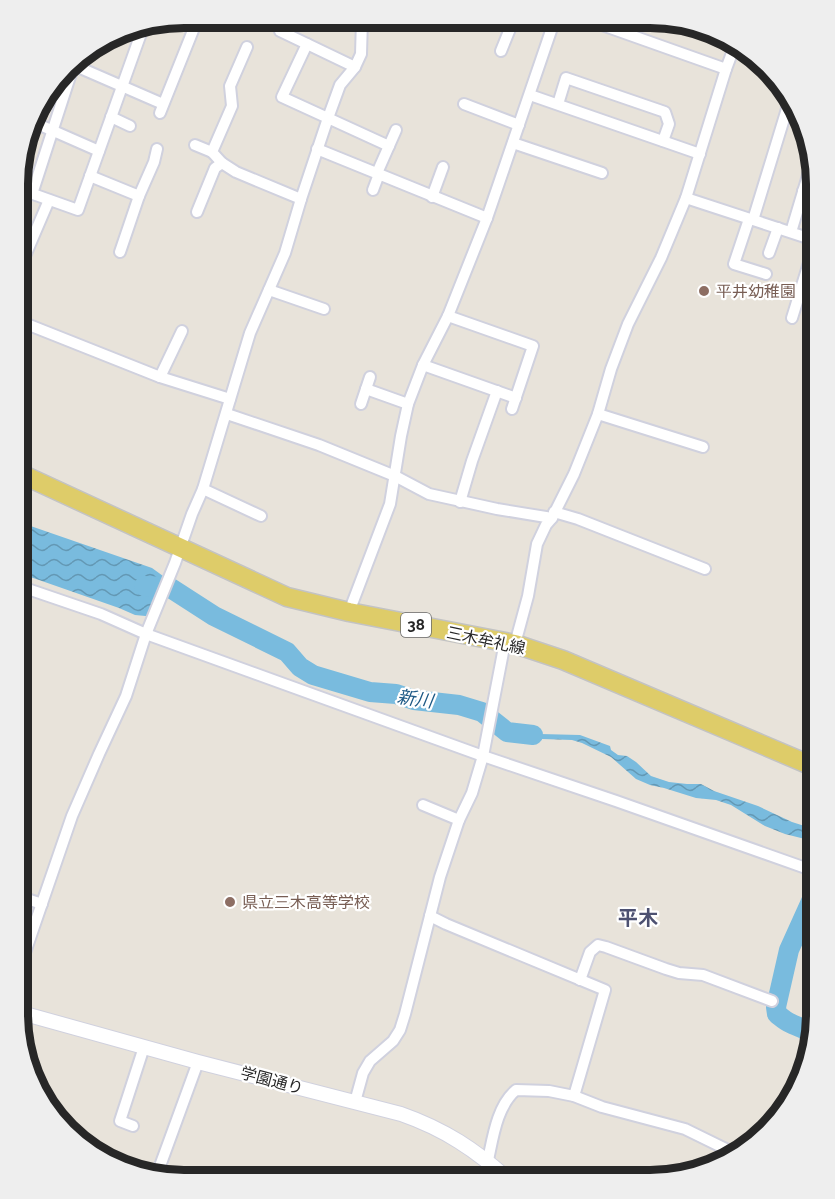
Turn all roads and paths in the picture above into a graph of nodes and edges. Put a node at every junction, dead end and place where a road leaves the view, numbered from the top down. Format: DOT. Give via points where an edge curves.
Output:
graph roads {
  1 [pos="510,28"];
  2 [pos="552,28"];
  3 [pos="611,28"];
  4 [pos="194,29"];
  5 [pos="362,29"];
  6 [pos="280,31"];
  7 [pos="140,35"];
  8 [pos="307,44"];
  9 [pos="247,47"];
  10 [pos="501,51"];
  11 [pos="733,52"];
  12 [pos="82,67"];
  13 [pos="355,67"];
  14 [pos="726,69"];
  15 [pos="69,80"];
  16 [pos="122,87"];
  17 [pos="530,94"];
  18 [pos="464,104"];
  19 [pos="558,104"];
  20 [pos="787,108"];
  21 [pos="111,117"];
  22 [pos="328,118"];
  23 [pos="40,125"];
  24 [pos="519,125"];
  25 [pos="130,126"];
  26 [pos="53,130"];
  27 [pos="396,130"];
  28 [pos="663,141"];
  29 [pos="513,143"];
  30 [pos="195,145"];
  31 [pos="389,146"];
  32 [pos="157,149"];
  33 [pos="317,149"];
  34 [pos="99,152"];
  35 [pos="212,152"];
  36 [pos="700,154"];
  37 [pos="222,163"];
  38 [pos="443,167"];
  39 [pos="378,173"];
  40 [pos="602,173"];
  41 [pos="90,176"];
  42 [pos="806,182"];
  43 [pos="373,189"];
  44 [pos="803,191"];
  45 [pos="28,192"];
  46 [pos="806,192"];
  47 [pos="32,194"];
  48 [pos="139,196"];
  49 [pos="430,196"];
  50 [pos="686,198"];
  51 [pos="301,199"];
  52 [pos="48,200"];
  53 [pos="423,205"];
  54 [pos="197,212"];
  55 [pos="487,218"];
  56 [pos="751,219"];
  57 [pos="778,228"];
  58 [pos="791,232"];
  59 [pos="806,237"];
  60 [pos="28,248"];
  61 [pos="120,252"];
  62 [pos="769,253"];
  63 [pos="806,273"];
  64 [pos="766,274"];
  65 [pos="269,290"];
  66 [pos="324,309"];
  67 [pos="448,316"];
  68 [pos="792,318"];
  69 [pos="28,325"];
  70 [pos="182,331"];
  71 [pos="423,365"];
  72 [pos="160,377"];
  73 [pos="370,377"];
  74 [pos="366,389"];
  75 [pos="497,391"];
  76 [pos="230,399"];
  77 [pos="361,404"];
  78 [pos="408,404"];
  79 [pos="227,414"];
  80 [pos="598,414"];
  81 [pos="703,447"];
  82 [pos="395,476"];
  83 [pos="28,478"];
  84 [pos="203,489"];
  85 [pos="460,502"];
  86 [pos="553,515"];
  87 [pos="261,516"];
  88 [pos="177,556"];
  89 [pos="705,569"];
  90 [pos="28,589"];
  91 [pos="349,612"];
  92 [pos="146,634"];
  93 [pos="510,643"];
  94 [pos="484,752"];
  95 [pos="806,763"];
  96 [pos="423,805"];
  97 [pos="459,820"];
  98 [pos="806,868"];
  99 [pos="28,899"];
  100 [pos="42,904"];
  101 [pos="430,916"];
  102 [pos="28,944"];
  103 [pos="580,980"];
  104 [pos="772,1001"];
  105 [pos="28,1015"];
  106 [pos="144,1047"];
  107 [pos="198,1062"];
  108 [pos="574,1096"];
  109 [pos="355,1102"];
  110 [pos="133,1126"];
  111 [pos="727,1150"];
  112 [pos="488,1160"];
  113 [pos="159,1168"];
  114 [pos="498,1170"];
  1 -- 10 [label="street"];
  2 -- 17 [label="street"];
  3 -- 14 [label="street"];
  4 -- 16 [label="street" via="161,109"];
  5 -- 13 [label="street" via="361,54"];
  6 -- 8 [label="street"];
  7 -- 16 [label="street"];
  8 -- 13 [label="street"];
  8 -- 22 [label="street" via="282,97"];
  9 -- 35 [label="street" via="230,86 236,108"];
  11 -- 14 [label="street"];
  12 -- 16 [label="street"];
  13 -- 22 [label="street" via="340,86"];
  14 -- 36 [label="street"];
  15 -- 26 [label="street"];
  16 -- 21 [label="street"];
  17 -- 19 [label="street"];
  17 -- 24 [label="street"];
  18 -- 24 [label="street"];
  19 -- 28 [label="street"];
  19 -- 28 [label="street" via="566,78 665,112 669,124"];
  20 -- 56 [label="street"];
  21 -- 25 [label="street"];
  21 -- 34 [label="street"];
  22 -- 31 [label="street"];
  22 -- 33 [label="street"];
  23 -- 26 [label="street"];
  24 -- 29 [label="street"];
  26 -- 34 [label="street"];
  26 -- 47 [label="street"];
  27 -- 31 [label="street"];
  28 -- 36 [label="street"];
  29 -- 40 [label="street"];
  29 -- 55 [label="street"];
  30 -- 35 [label="street"];
  31 -- 39 [label="street"];
  32 -- 48 [label="street"];
  33 -- 39 [label="street"];
  33 -- 51 [label="street"];
  34 -- 41 [label="street"];
  35 -- 37 [label="street"];
  36 -- 50 [label="street"];
  37 -- 51 [label="street"];
  37 -- 54 [label="street" via="215,168"];
  38 -- 49 [label="street"];
  39 -- 43 [label="street"];
  39 -- 49 [label="street"];
  41 -- 48 [label="street"];
  41 -- 52 [label="street" via="78,210"];
  42 -- 44 [label="street"];
  44 -- 46 [label="street"];
  44 -- 58 [label="street"];
  45 -- 47 [label="street"];
  47 -- 52 [label="street"];
  48 -- 61 [label="street"];
  49 -- 53 [label="street"];
  49 -- 55 [label="street"];
  50 -- 56 [label="street"];
  50 -- 80 [label="street" via="628,324"];
  51 -- 65 [label="street"];
  52 -- 60 [label="street"];
  55 -- 67 [label="street"];
  56 -- 57 [label="street"];
  56 -- 64 [label="street" via="734,264"];
  57 -- 58 [label="street"];
  57 -- 62 [label="street"];
  58 -- 59 [label="street"];
  63 -- 68 [label="street"];
  65 -- 66 [label="street"];
  65 -- 76 [label="street" via="250,333"];
  67 -- 71 [label="street"];
  67 -- 75 [label="street" via="533,346 514,403"];
  69 -- 72 [label="street"];
  70 -- 72 [label="street"];
  71 -- 75 [label="street"];
  71 -- 78 [label="street"];
  72 -- 76 [label="street"];
  73 -- 74 [label="street"];
  74 -- 77 [label="street"];
  74 -- 78 [label="street"];
  75 -- 85 [label="street"];
  76 -- 79 [label="street"];
  78 -- 82 [label="street"];
  79 -- 82 [label="street"];
  79 -- 84 [label="street"];
  80 -- 81 [label="street"];
  80 -- 86 [label="street"];
  82 -- 85 [label="street" via="429,494"];
  82 -- 91 [label="street" via="390,504"];
  83 -- 88 [label="main road, 三木牟礼線 / 38"];
  84 -- 87 [label="street"];
  84 -- 88 [label="street"];
  85 -- 86 [label="street"];
  86 -- 89 [label="street" via="578,519"];
  86 -- 93 [label="street" via="537,544 528,596"];
  88 -- 91 [label="main road, 三木牟礼線 / 38" via="288,597"];
  88 -- 92 [label="street"];
  90 -- 92 [label="street"];
  91 -- 93 [label="main road, 三木牟礼線 / 38"];
  92 -- 94 [label="street"];
  92 -- 100 [label="street" via="126,696 76,807"];
  93 -- 94 [label="street" via="497,683"];
  93 -- 95 [label="main road, 三木牟礼線 / 38" via="563,660"];
  94 -- 97 [label="street"];
  94 -- 98 [label="street"];
  96 -- 97 [label="street"];
  97 -- 101 [label="street"];
  99 -- 100 [label="street"];
  100 -- 102 [label="street"];
  101 -- 103 [label="street"];
  101 -- 109 [label="street" via="400,1030 370,1061"];
  103 -- 104 [label="street" via="590,952 598,945 679,973 704,975"];
  103 -- 108 [label="street" via="604,990"];
  105 -- 106 [label="street, 学園通り"];
  106 -- 107 [label="street, 学園通り"];
  106 -- 110 [label="street" via="120,1121"];
  107 -- 109 [label="street, 学園通り"];
  107 -- 113 [label="street"];
  108 -- 111 [label="street" via="685,1128"];
  108 -- 112 [label="street" via="516,1090 501,1112"];
  109 -- 112 [label="street, 学園通り" via="424,1122"];
  112 -- 114 [label="street, 学園通り"];
}
